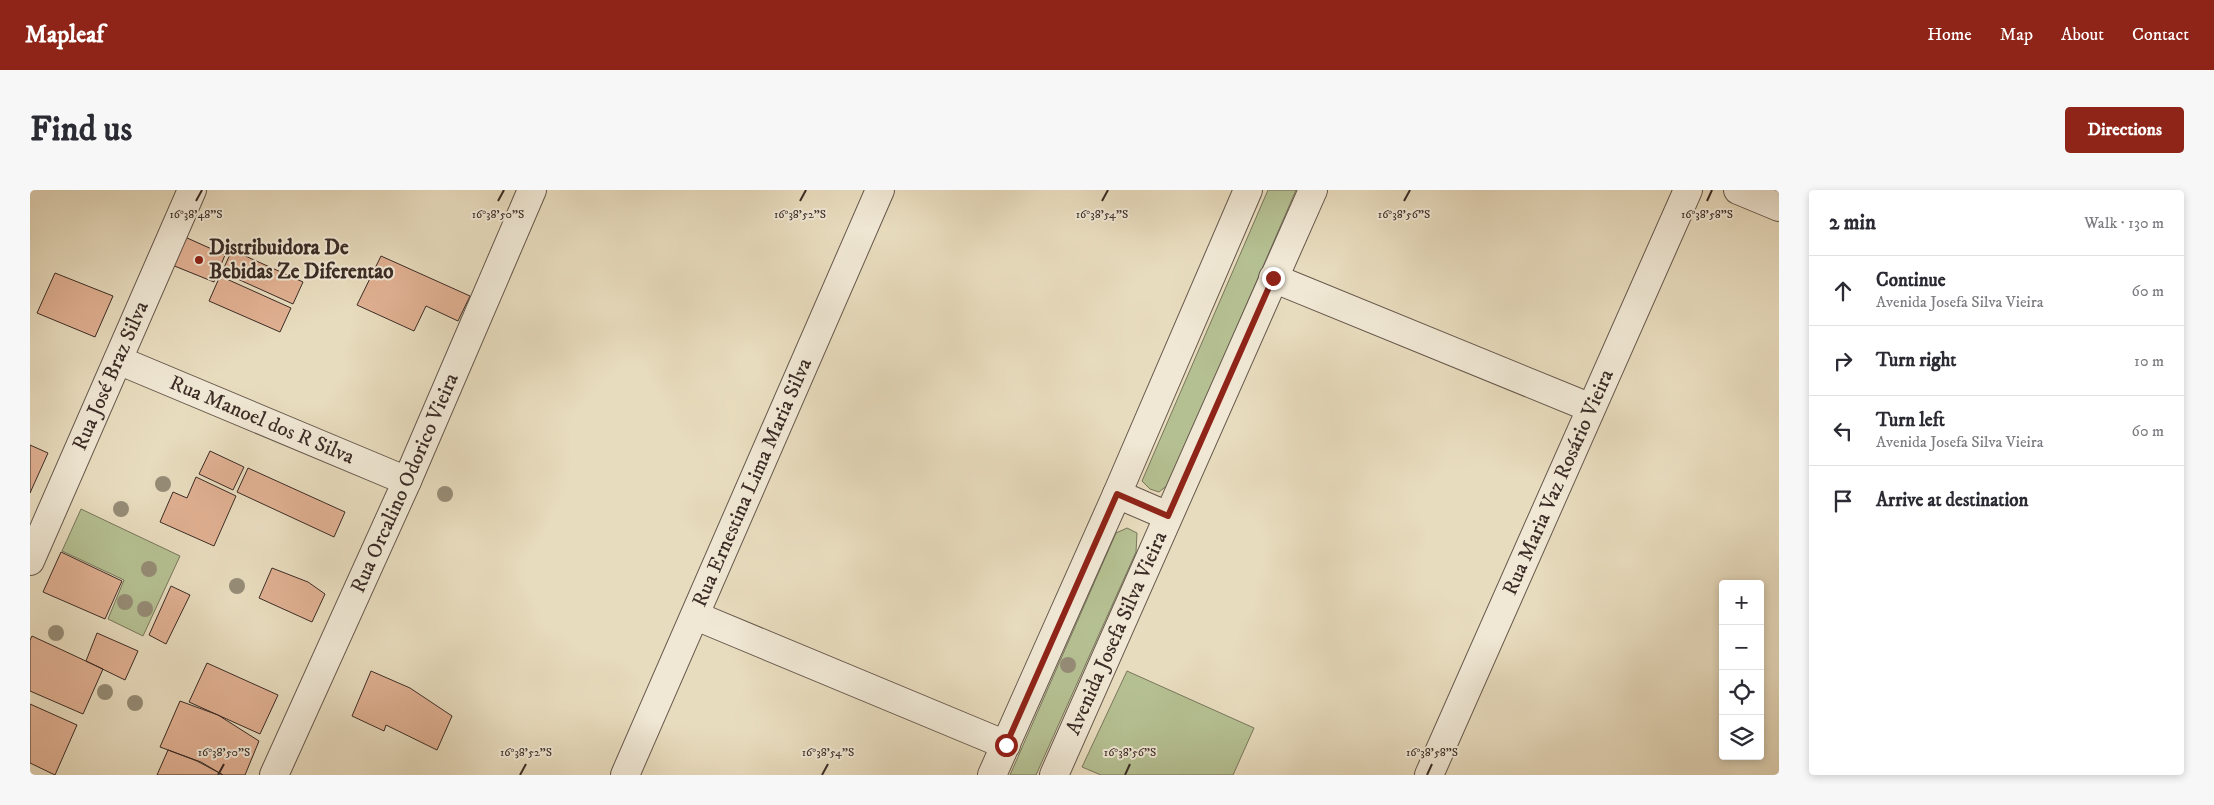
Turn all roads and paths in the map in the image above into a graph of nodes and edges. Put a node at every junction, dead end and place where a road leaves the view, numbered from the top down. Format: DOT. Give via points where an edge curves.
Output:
graph roads {
  1 [pos="192,190"];
  2 [pos="532,190"];
  3 [pos="880,190"];
  4 [pos="1248,190"];
  5 [pos="1313,190"];
  6 [pos="1688,190"];
  7 [pos="1738,190"];
  8 [pos="1779,207"];
  9 [pos="1273,278"];
  10 [pos="118,360"];
  11 [pos="1591,408"];
  12 [pos="407,481"];
  13 [pos="1117,494"];
  14 [pos="1168,516"];
  15 [pos="30,561"];
  16 [pos="696,616"];
  17 [pos="1006,745"];
  18 [pos="274,775"];
  19 [pos="625,775"];
  20 [pos="992,775"];
  21 [pos="1054,775"];
  22 [pos="1429,775"];
  1 -- 10 [label="street, Rua José Braz Silva"];
  2 -- 12 [label="street, Rua Orcalino Odorico Vieira"];
  3 -- 16 [label="street, Rua Ernestina Lima Maria Silva"];
  4 -- 13 [label="street"];
  5 -- 9 [label="street, Avenida Josefa Silva Vieira"];
  6 -- 11 [label="street, Rua Maria Vaz Rosário Vieira"];
  7 -- 8 [label="street"];
  9 -- 11 [label="street"];
  9 -- 14 [label="street, Avenida Josefa Silva Vieira"];
  10 -- 12 [label="street, Rua Manoel dos R Silva"];
  10 -- 15 [label="street, Rua José Braz Silva"];
  11 -- 22 [label="street, Rua Maria Vaz Rosário Vieira"];
  12 -- 18 [label="street, Rua Orcalino Odorico Vieira"];
  13 -- 14 [label="street"];
  13 -- 17 [label="street"];
  14 -- 21 [label="street, Avenida Josefa Silva Vieira"];
  16 -- 17 [label="street"];
  16 -- 19 [label="street, Rua Ernestina Lima Maria Silva"];
  17 -- 20 [label="street"];
}
